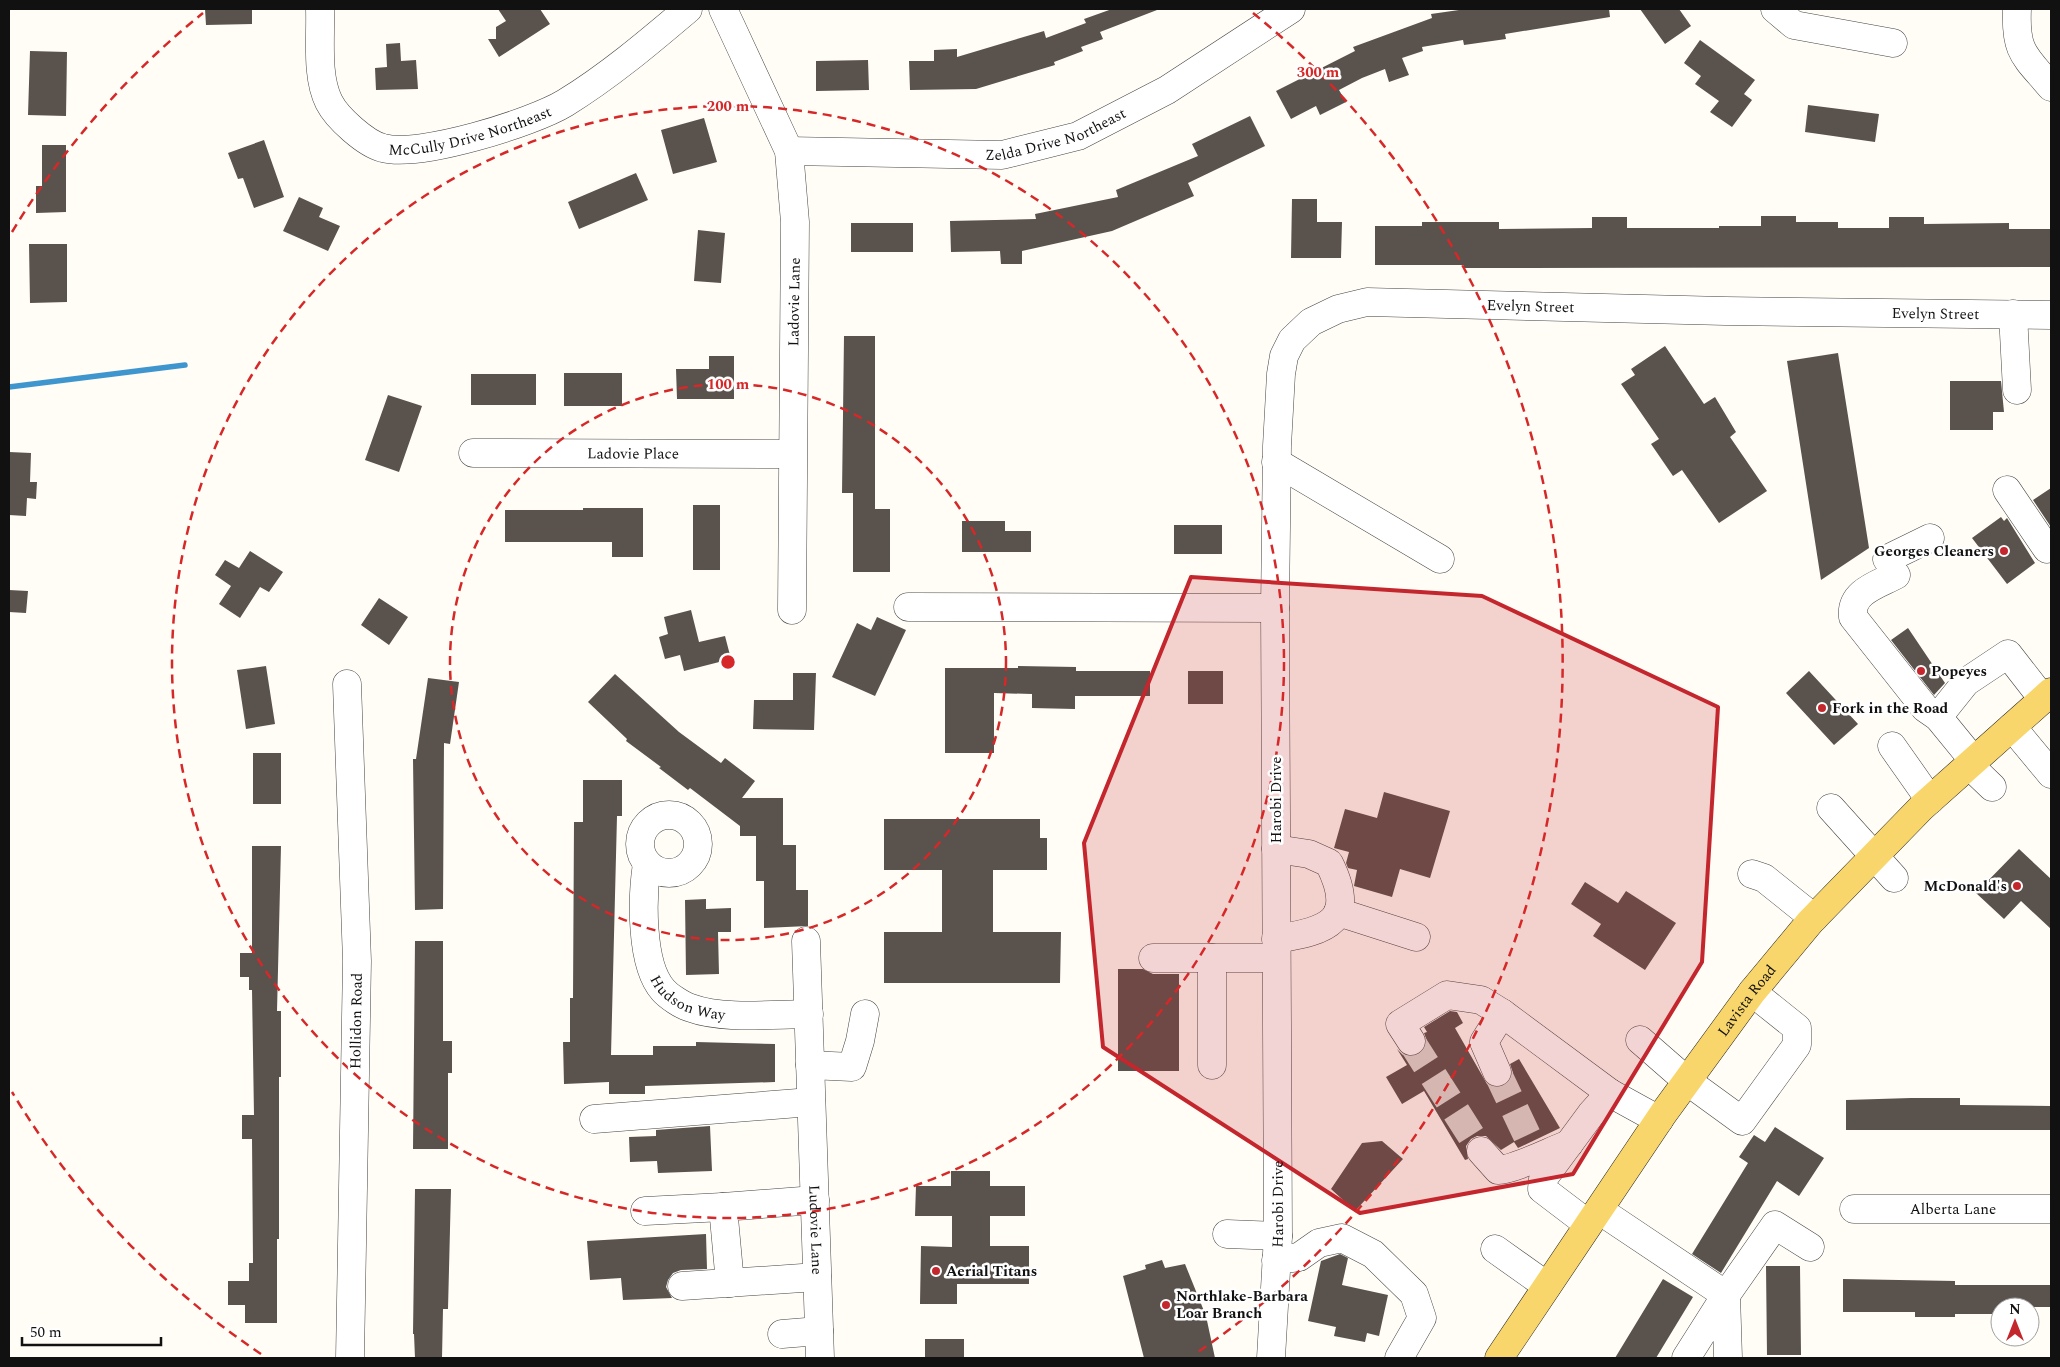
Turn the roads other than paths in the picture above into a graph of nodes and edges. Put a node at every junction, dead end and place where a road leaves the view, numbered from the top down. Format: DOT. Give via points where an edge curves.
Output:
graph roads {
  1 [pos="320,9"];
  2 [pos="688,9"];
  3 [pos="723,9"];
  4 [pos="1291,9"];
  5 [pos="1775,9"];
  6 [pos="2016,9"];
  7 [pos="1893,43"];
  8 [pos="2051,87"];
  9 [pos="789,151"];
  10 [pos="2013,314"];
  11 [pos="2051,315"];
  12 [pos="2017,390"];
  13 [pos="473,453"];
  14 [pos="792,454"];
  15 [pos="1276,462"];
  16 [pos="2007,490"];
  17 [pos="1930,538"];
  18 [pos="2051,548"];
  19 [pos="1440,558"];
  20 [pos="908,607"];
  21 [pos="1275,608"];
  22 [pos="792,610"];
  23 [pos="347,684"];
  24 [pos="2047,695"];
  25 [pos="1938,717"];
  26 [pos="2012,727"];
  27 [pos="1892,746"];
  28 [pos="1971,763"];
  29 [pos="2051,774"];
  30 [pos="1992,787"];
  31 [pos="1930,800"];
  32 [pos="1830,808"];
  33 [pos="1276,849"];
  34 [pos="1873,857"];
  35 [pos="647,864"];
  36 [pos="1752,874"];
  37 [pos="1894,878"];
  38 [pos="1338,912"];
  39 [pos="1814,918"];
  40 [pos="1416,937"];
  41 [pos="806,942"];
  42 [pos="1276,949"];
  43 [pos="1153,958"];
  44 [pos="1212,958"];
  45 [pos="1752,992"];
  46 [pos="1502,1013"];
  47 [pos="809,1014"];
  48 [pos="865,1014"];
  49 [pos="1640,1040"];
  50 [pos="1411,1041"];
  51 [pos="810,1065"];
  52 [pos="1212,1065"];
  53 [pos="1497,1072"];
  54 [pos="1687,1081"];
  55 [pos="1610,1093"];
  56 [pos="812,1102"];
  57 [pos="594,1119"];
  58 [pos="1659,1120"];
  59 [pos="1569,1144"];
  60 [pos="1481,1151"];
  61 [pos="815,1200"];
  62 [pos="723,1207"];
  63 [pos="1854,1209"];
  64 [pos="2051,1209"];
  65 [pos="645,1211"];
  66 [pos="1594,1217"];
  67 [pos="1227,1234"];
  68 [pos="1810,1247"];
  69 [pos="1277,1248"];
  70 [pos="1495,1249"];
  71 [pos="817,1277"];
  72 [pos="730,1283"];
  73 [pos="682,1286"];
  74 [pos="1547,1286"];
  75 [pos="1726,1295"];
  76 [pos="819,1331"];
  77 [pos="782,1334"];
  78 [pos="350,1358"];
  79 [pos="820,1358"];
  80 [pos="1271,1358"];
  81 [pos="1399,1358"];
  82 [pos="1499,1358"];
  83 [pos="1686,1358"];
  84 [pos="1728,1358"];
  1 -- 2 [label="street, McCully Drive Northeast" via="322,74 329,102 346,126 382,148 408,149 453,142 514,126 564,103 649,43"];
  3 -- 9 [label="street, Ladovie Lane"];
  4 -- 9 [label="street, Zelda Drive Northeast" via="1167,90 1078,136 1002,155"];
  5 -- 7 [label="street" via="1794,25"];
  6 -- 8 [label="street" via="2016,31 2022,53"];
  9 -- 14 [label="street, Ladovie Lane" via="795,222"];
  10 -- 11 [label="street, Evelyn Street"];
  10 -- 12 [label="street"];
  10 -- 15 [label="street, Evelyn Street" via="1841,321 1725,311 1366,302 1338,309 1311,322 1292,340 1284,356"];
  13 -- 14 [label="street, Ladovie Place"];
  14 -- 22 [label="street, Ladovie Lane"];
  15 -- 19 [label="street"];
  15 -- 21 [label="street, Evelyn Street"];
  16 -- 18 [label="street" via="2047,549"];
  17 -- 25 [label="street" via="1863,592 1852,609 1853,617 1925,708"];
  20 -- 21 [label="street"];
  21 -- 33 [label="street, Harobi Drive"];
  23 -- 78 [label="street, Hollidon Road" via="357,961"];
  24 -- 25 [label="street" via="2008,654 1966,682"];
  24 -- 26 [label="main road, Lavista Road"];
  25 -- 28 [label="street"];
  26 -- 28 [label="main road, Lavista Road"];
  26 -- 29 [label="street"];
  27 -- 31 [label="street"];
  28 -- 30 [label="street"];
  28 -- 31 [label="main road, Lavista Road"];
  31 -- 34 [label="main road, Lavista Road"];
  32 -- 34 [label="street"];
  33 -- 38 [label="street" via="1309,854 1330,863 1342,900"];
  33 -- 42 [label="street, Harobi Drive"];
  34 -- 37 [label="street"];
  34 -- 39 [label="main road, Lavista Road"];
  35 -- 47 [label="street, Hudson Way" via="643,890 646,944 663,990 691,1008 730,1015"];
  36 -- 39 [label="street" via="1764,878"];
  38 -- 40 [label="street"];
  38 -- 42 [label="street" via="1327,926"];
  39 -- 45 [label="main road, Lavista Road"];
  41 -- 47 [label="street"];
  42 -- 44 [label="street"];
  42 -- 69 [label="street, Harobi Drive"];
  43 -- 44 [label="street"];
  44 -- 52 [label="street"];
  45 -- 54 [label="main road, Lavista Road"];
  45 -- 54 [label="street" via="1796,1028 1796,1045 1742,1121"];
  46 -- 50 [label="street" via="1481,1000 1447,995 1400,1024"];
  46 -- 53 [label="street" via="1484,1042"];
  46 -- 55 [label="street"];
  47 -- 51 [label="street"];
  48 -- 51 [label="street" via="852,1067"];
  49 -- 54 [label="street"];
  51 -- 56 [label="street"];
  54 -- 58 [label="main road, Lavista Road"];
  55 -- 58 [label="street"];
  55 -- 59 [label="street"];
  56 -- 57 [label="street"];
  56 -- 61 [label="street, Ludovie Lane"];
  58 -- 66 [label="main road, Lavista Road"];
  59 -- 60 [label="street" via="1534,1150 1509,1170 1498,1170"];
  59 -- 66 [label="street" via="1543,1179 1542,1189"];
  61 -- 62 [label="street"];
  61 -- 71 [label="street, Ludovie Lane"];
  62 -- 65 [label="street"];
  62 -- 72 [label="street"];
  63 -- 64 [label="street, Alberta Lane"];
  66 -- 74 [label="main road, Lavista Road"];
  66 -- 75 [label="street"];
  67 -- 69 [label="street"];
  68 -- 75 [label="street" via="1775,1225"];
  69 -- 80 [label="street, Harobi Drive"];
  69 -- 81 [label="street" via="1299,1257 1319,1243 1342,1238 1373,1254 1414,1294 1422,1318"];
  70 -- 74 [label="street"];
  71 -- 72 [label="street"];
  71 -- 76 [label="street, Ludovie Lane"];
  72 -- 73 [label="street"];
  74 -- 82 [label="main road, Lavista Road"];
  75 -- 83 [label="street"];
  75 -- 84 [label="street"];
  76 -- 77 [label="street"];
  76 -- 79 [label="street, Ludovie Lane"];
}
